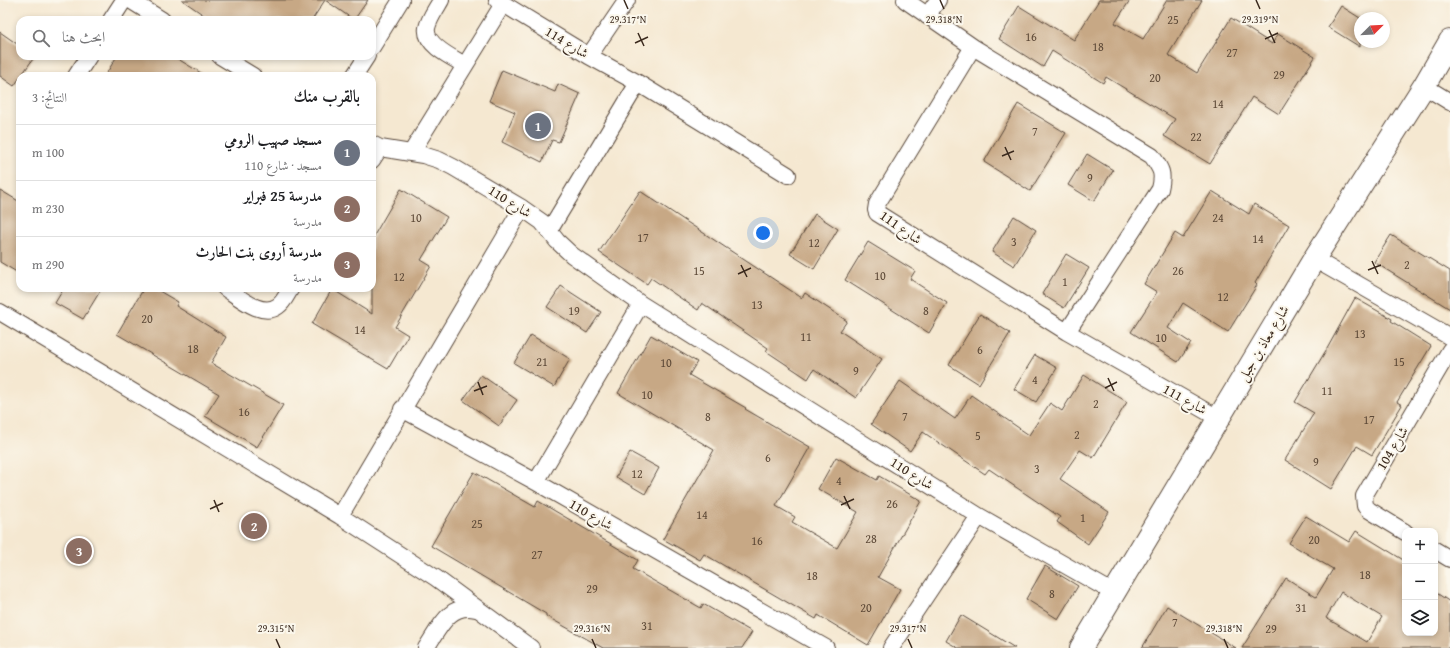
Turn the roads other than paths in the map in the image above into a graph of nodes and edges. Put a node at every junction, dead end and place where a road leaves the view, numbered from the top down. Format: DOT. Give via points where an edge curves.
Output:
graph roads {
  1 [pos="124,0"];
  2 [pos="130,0"];
  3 [pos="401,0"];
  4 [pos="441,0"];
  5 [pos="627,0"];
  6 [pos="905,0"];
  7 [pos="938,0"];
  8 [pos="500,2"];
  9 [pos="114,16"];
  10 [pos="156,16"];
  11 [pos="927,16"];
  12 [pos="376,41"];
  13 [pos="1450,41"];
  14 [pos="973,47"];
  15 [pos="589,56"];
  16 [pos="86,60"];
  17 [pos="226,60"];
  18 [pos="364,60"];
  19 [pos="465,66"];
  20 [pos="79,72"];
  21 [pos="246,72"];
  22 [pos="356,72"];
  23 [pos="638,84"];
  24 [pos="1424,86"];
  25 [pos="1450,102"];
  26 [pos="376,151"];
  27 [pos="411,153"];
  28 [pos="788,175"];
  29 [pos="522,208"];
  30 [pos="549,231"];
  31 [pos="1314,259"];
  32 [pos="231,292"];
  33 [pos="289,292"];
  34 [pos="641,304"];
  35 [pos="0,312"];
  36 [pos="1067,332"];
  37 [pos="1450,337"];
  38 [pos="1450,350"];
  39 [pos="402,409"];
  40 [pos="1218,418"];
  41 [pos="536,482"];
  42 [pos="340,516"];
  43 [pos="979,516"];
  44 [pos="1402,530"];
  45 [pos="1438,552"];
  46 [pos="1450,559"];
  47 [pos="1114,593"];
  48 [pos="476,609"];
  49 [pos="426,648"];
  50 [pos="531,648"];
  51 [pos="826,648"];
  52 [pos="891,648"];
  53 [pos="1081,648"];
  1 -- 9 [label="street"];
  2 -- 10 [label="street"];
  3 -- 12 [label="street"];
  4 -- 19 [label="street" via="427,28 428,39"];
  5 -- 15 [label="street"];
  6 -- 11 [label="street"];
  7 -- 11 [label="street"];
  8 -- 15 [label="street, شارع 114"];
  8 -- 19 [label="street"];
  11 -- 14 [label="street"];
  13 -- 24 [label="street, شارع معاذ بن جبل"];
  14 -- 36 [label="street" via="1152,156 1161,169 1160,189"];
  14 -- 36 [label="street, شارع 111" via="877,204 876,210 880,215"];
  15 -- 23 [label="street, شارع 114"];
  16 -- 20 [label="street"];
  17 -- 21 [label="street"];
  18 -- 22 [label="street"];
  19 -- 27 [label="street"];
  23 -- 28 [label="street, شارع 114"];
  23 -- 30 [label="street"];
  24 -- 25 [label="street"];
  24 -- 31 [label="street, شارع معاذ بن جبل"];
  26 -- 27 [label="street, شارع 110"];
  27 -- 29 [label="street, شارع 110" via="439,160"];
  29 -- 30 [label="street, شارع 110" via="542,222"];
  29 -- 39 [label="street"];
  30 -- 34 [label="street, شارع 110" via="572,255"];
  31 -- 37 [label="street"];
  31 -- 40 [label="street, شارع معاذ بن جبل"];
  32 -- 33 [label="street" via="257,308 269,310 282,303"];
  34 -- 41 [label="street"];
  34 -- 43 [label="street, شارع 110"];
  35 -- 42 [label="street"];
  36 -- 40 [label="street, شارع 111"];
  38 -- 44 [label="street, شارع 104" via="1364,496 1368,510"];
  39 -- 41 [label="street, شارع 110"];
  39 -- 42 [label="street"];
  40 -- 47 [label="street, شارع معاذ بن جبل"];
  41 -- 51 [label="street, شارع 110"];
  42 -- 48 [label="street" via="436,578"];
  43 -- 47 [label="street, شارع 110"];
  43 -- 52 [label="street"];
  45 -- 46 [label="street"];
  47 -- 53 [label="street, شارع معاذ بن جبل"];
  48 -- 49 [label="street" via="464,607 454,611"];
  48 -- 50 [label="street"];
}
